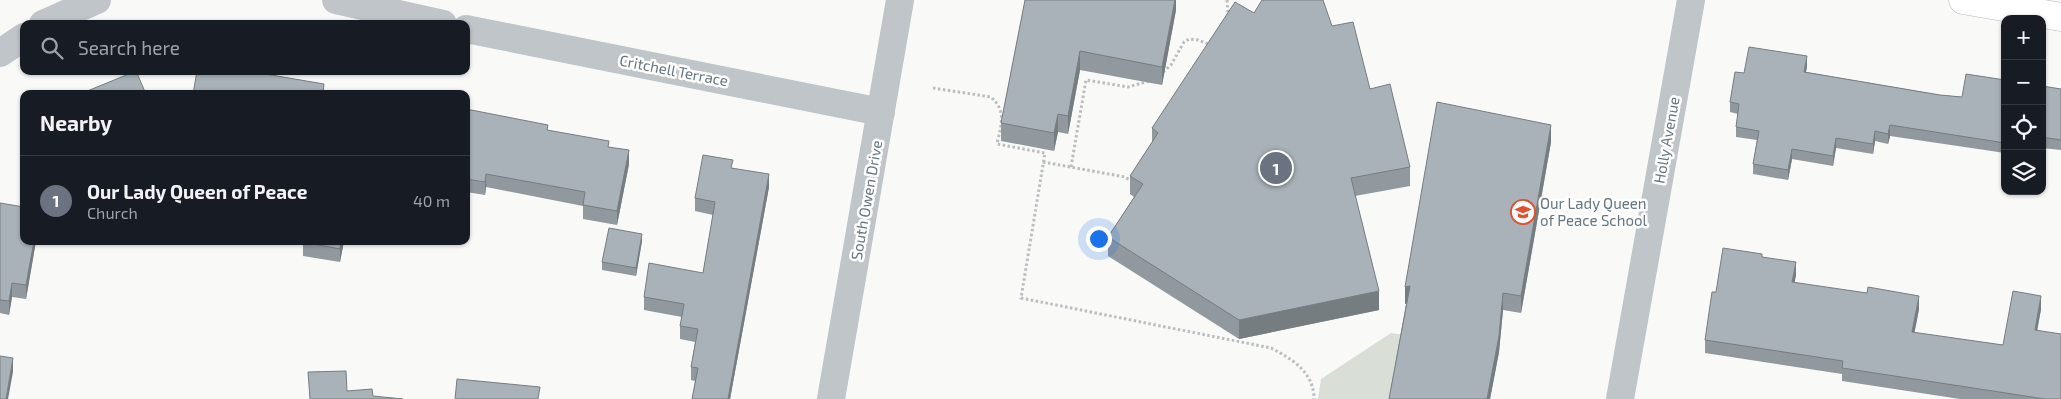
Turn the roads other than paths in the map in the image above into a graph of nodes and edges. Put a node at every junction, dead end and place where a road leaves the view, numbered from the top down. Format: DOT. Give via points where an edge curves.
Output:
graph roads {
  1 [pos="97,0"];
  2 [pos="336,0"];
  3 [pos="900,0"];
  4 [pos="1691,0"];
  5 [pos="1963,0"];
  6 [pos="2004,4"];
  7 [pos="2061,17"];
  8 [pos="52,20"];
  9 [pos="425,20"];
  10 [pos="470,30"];
  11 [pos="20,40"];
  12 [pos="0,52"];
  13 [pos="881,112"];
  14 [pos="831,399"];
  15 [pos="1620,399"];
  1 -- 8 [label="street"];
  2 -- 9 [label="street"];
  3 -- 13 [label="street, South Owen Drive"];
  4 -- 15 [label="street, Holly Avenue"];
  5 -- 6 [label="main road"];
  6 -- 7 [label="main road"];
  10 -- 13 [label="street, Critchell Terrace"];
  11 -- 12 [label="street"];
  13 -- 14 [label="street, South Owen Drive"];
}
